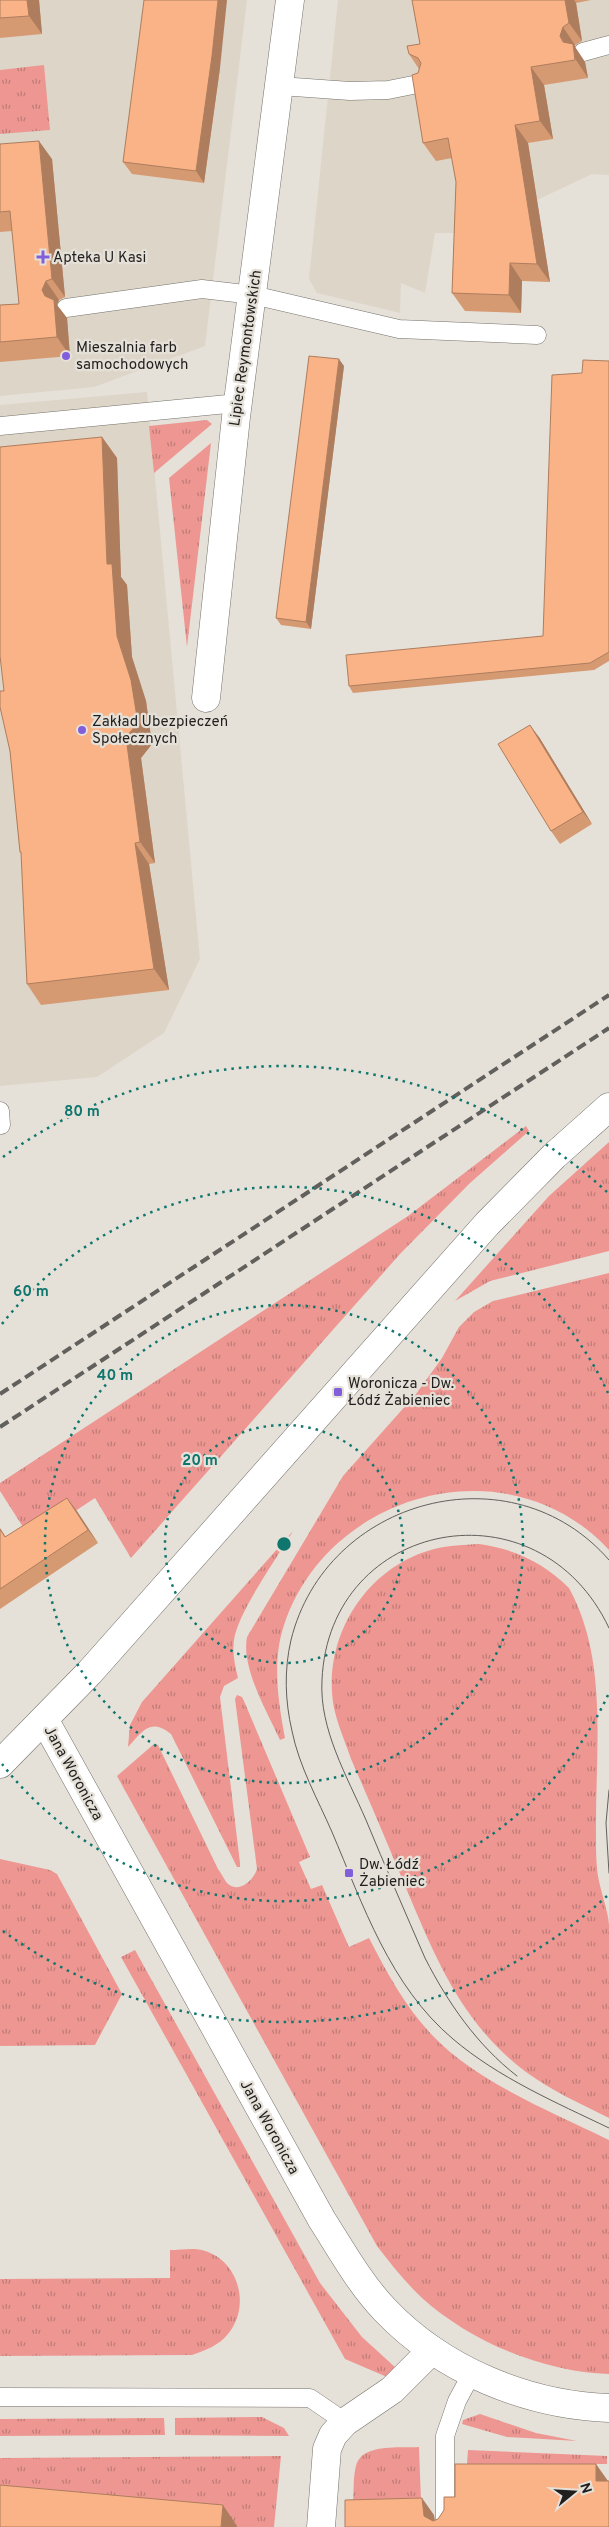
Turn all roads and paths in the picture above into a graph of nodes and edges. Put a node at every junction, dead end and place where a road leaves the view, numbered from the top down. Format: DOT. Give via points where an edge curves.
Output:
graph roads {
  1 [pos="290,0"];
  2 [pos="609,45"];
  3 [pos="583,52"];
  4 [pos="424,83"];
  5 [pos="280,86"];
  6 [pos="253,295"];
  7 [pos="66,308"];
  8 [pos="537,335"];
  9 [pos="238,403"];
  10 [pos="0,426"];
  11 [pos="206,698"];
  12 [pos="609,1107"];
  13 [pos="44,1719"];
  14 [pos="0,1764"];
  15 [pos="432,2350"];
  16 [pos="472,2373"];
  17 [pos="0,2397"];
  18 [pos="609,2408"];
  19 [pos="345,2422"];
  20 [pos="321,2527"];
  21 [pos="445,2527"];
  1 -- 5 [label="street, Lipiec Reymontowskich"];
  2 -- 3 [label="lane"];
  4 -- 5 [label="lane" via="388,90 350,91"];
  5 -- 6 [label="street, Lipiec Reymontowskich"];
  6 -- 7 [label="lane" via="202,289"];
  6 -- 8 [label="lane" via="400,329"];
  6 -- 9 [label="street, Lipiec Reymontowskich"];
  9 -- 10 [label="lane"];
  9 -- 11 [label="street, Lipiec Reymontowskich"];
  12 -- 13 [label="street" via="554,1156 487,1224 102,1658"];
  13 -- 14 [label="street"];
  13 -- 15 [label="street, Jana Woronicza" via="349,2264 385,2310"];
  15 -- 16 [label="street, Jana Woronicza"];
  15 -- 19 [label="street" via="392,2390"];
  16 -- 18 [label="street, Jana Woronicza" via="553,2402"];
  16 -- 21 [label="lane" via="456,2401 445,2436"];
  17 -- 19 [label="lane" via="310,2398"];
  19 -- 20 [label="street" via="327,2449"];
}
